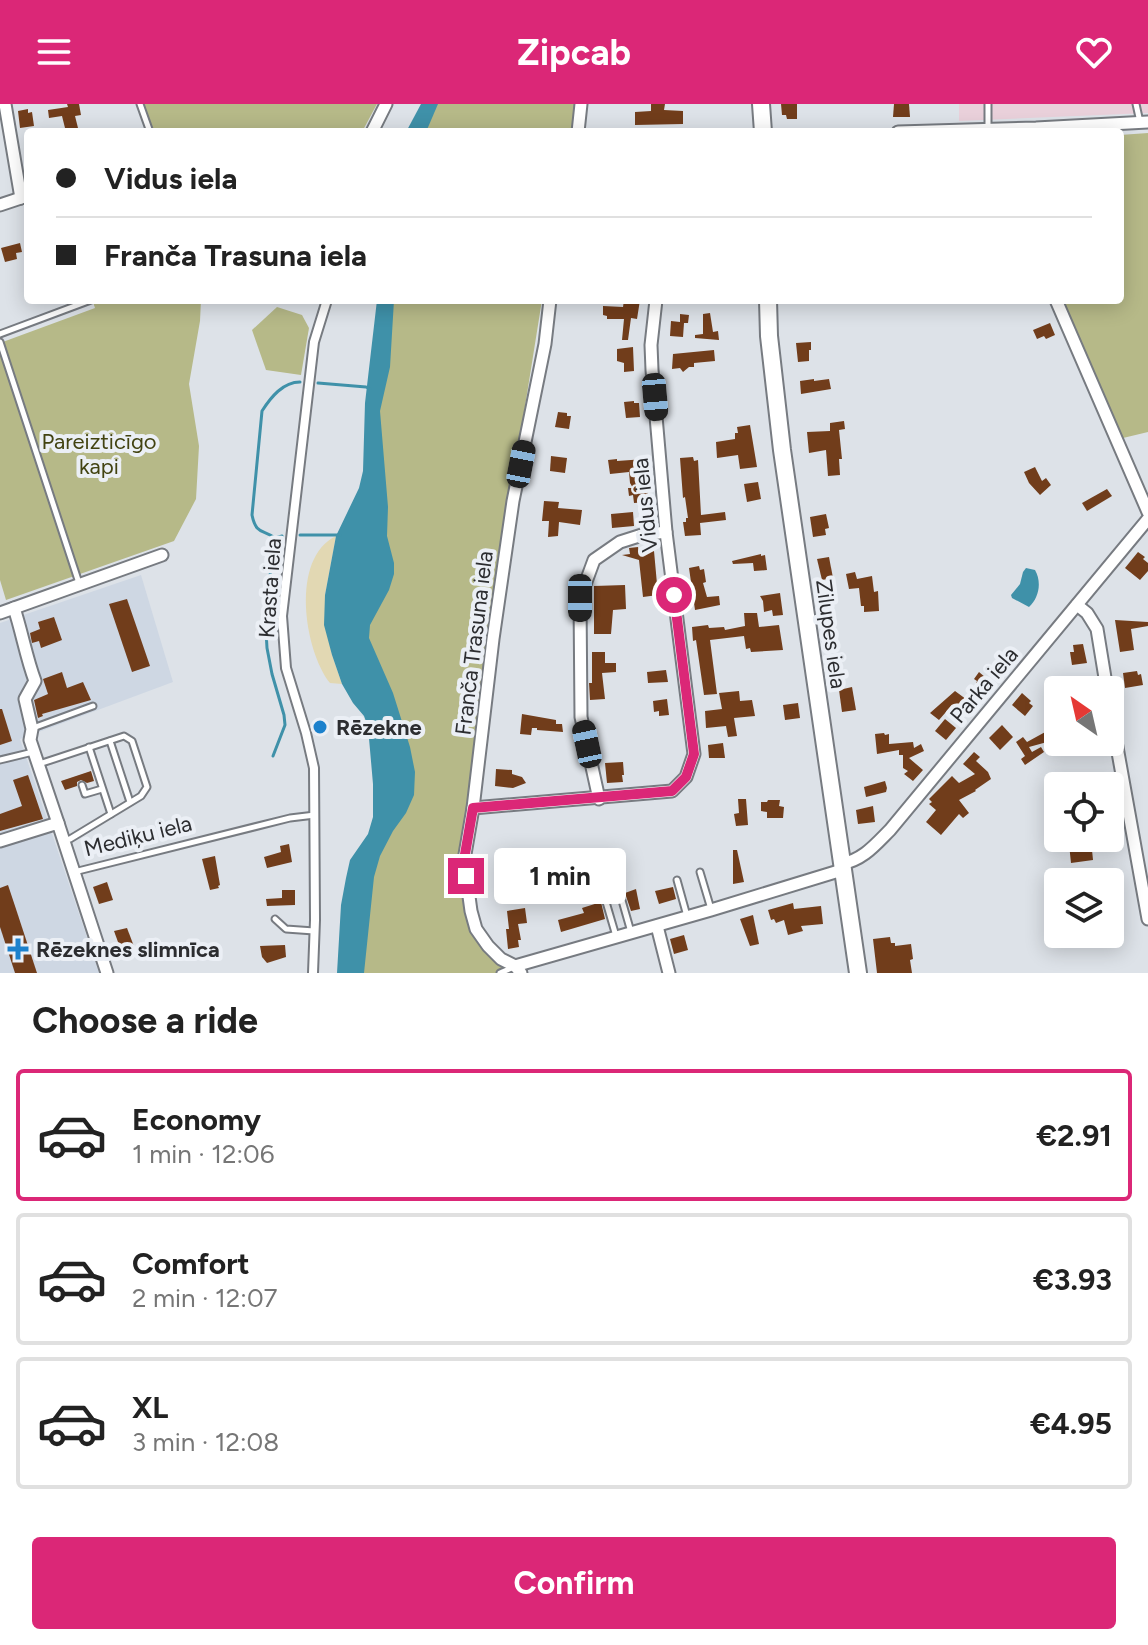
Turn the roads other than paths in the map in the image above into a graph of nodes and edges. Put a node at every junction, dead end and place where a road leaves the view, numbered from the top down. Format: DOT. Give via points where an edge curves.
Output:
graph roads {
  1 [pos="5,104"];
  2 [pos="140,104"];
  3 [pos="386,104"];
  4 [pos="581,104"];
  5 [pos="761,104"];
  6 [pos="988,104"];
  7 [pos="1136,104"];
  8 [pos="1144,122"];
  9 [pos="149,128"];
  10 [pos="374,128"];
  11 [pos="578,128"];
  12 [pos="763,128"];
  13 [pos="988,128"];
  14 [pos="1040,128"];
  15 [pos="24,192"];
  16 [pos="24,197"];
  17 [pos="0,205"];
  18 [pos="80,304"];
  19 [pos="326,304"];
  20 [pos="550,304"];
  21 [pos="656,304"];
  22 [pos="768,304"];
  23 [pos="1058,304"];
  24 [pos="0,334"];
  25 [pos="0,342"];
  26 [pos="1148,512"];
  27 [pos="1148,519"];
  28 [pos="666,532"];
  29 [pos="162,555"];
  30 [pos="79,584"];
  31 [pos="1077,605"];
  32 [pos="14,608"];
  33 [pos="0,613"];
  34 [pos="1105,676"];
  35 [pos="93,706"];
  36 [pos="32,729"];
  37 [pos="110,741"];
  38 [pos="89,747"];
  39 [pos="34,752"];
  40 [pos="1119,756"];
  41 [pos="0,760"];
  42 [pos="38,764"];
  43 [pos="82,785"];
  44 [pos="102,789"];
  45 [pos="599,799"];
  46 [pos="130,802"];
  47 [pos="473,808"];
  48 [pos="111,814"];
  49 [pos="315,815"];
  50 [pos="58,823"];
  51 [pos="0,841"];
  52 [pos="63,841"];
  53 [pos="842,867"];
  54 [pos="700,872"];
  55 [pos="73,873"];
  56 [pos="677,880"];
  57 [pos="621,897"];
  58 [pos="606,902"];
  59 [pos="711,910"];
  60 [pos="687,917"];
  61 [pos="275,919"];
  62 [pos="1148,919"];
  63 [pos="657,926"];
  64 [pos="314,931"];
  65 [pos="631,933"];
  66 [pos="616,937"];
  67 [pos="518,970"];
  68 [pos="107,973"];
  69 [pos="313,973"];
  70 [pos="500,973"];
  71 [pos="669,973"];
  72 [pos="858,973"];
  1 -- 15 [label="street"];
  2 -- 9 [label="lane"];
  3 -- 10 [label="street"];
  4 -- 11 [label="street"];
  5 -- 12 [label="main road"];
  6 -- 13 [label="lane"];
  7 -- 8 [label="lane"];
  8 -- 14 [label="street"];
  16 -- 17 [label="street"];
  18 -- 24 [label="lane"];
  19 -- 49 [label="street, Krasta iela" via="314,342 282,616 286,668 314,768"];
  20 -- 47 [label="street, Franča Trasuna iela" via="513,501"];
  21 -- 28 [label="street, Vidus iela" via="651,345"];
  22 -- 53 [label="main road, Zilupes iela" via="782,445"];
  23 -- 26 [label="street"];
  25 -- 30 [label="lane"];
  27 -- 31 [label="street, Parka iela"];
  28 -- 45 [label="street" via="620,542 594,560 580,598 581,717"];
  28 -- 45 [label="street, Vidus iela" via="694,754 686,777 672,791"];
  29 -- 30 [label="street"];
  30 -- 32 [label="street"];
  31 -- 34 [label="street" via="1097,629"];
  31 -- 53 [label="street, Parka iela" via="890,830 859,859"];
  32 -- 33 [label="street"];
  32 -- 36 [label="street" via="35,681 25,699"];
  35 -- 36 [label="lane"];
  36 -- 39 [label="street"];
  37 -- 38 [label="lane"];
  37 -- 46 [label="lane"];
  37 -- 46 [label="lane" via="124,736 132,741 147,787"];
  38 -- 42 [label="lane"];
  38 -- 44 [label="lane"];
  39 -- 41 [label="lane"];
  39 -- 42 [label="street"];
  40 -- 62 [label="street"];
  42 -- 50 [label="street"];
  43 -- 44 [label="lane" via="85,794"];
  44 -- 48 [label="lane"];
  45 -- 47 [label="street"];
  46 -- 48 [label="lane"];
  47 -- 67 [label="street, Franča Trasuna iela" via="464,860 471,911 488,946"];
  48 -- 52 [label="lane"];
  49 -- 55 [label="lane, Mediķu iela"];
  49 -- 64 [label="street, Krasta iela"];
  50 -- 51 [label="street"];
  50 -- 52 [label="street"];
  52 -- 55 [label="street"];
  53 -- 59 [label="street, Parka iela"];
  53 -- 72 [label="main road, Zilupes iela"];
  54 -- 59 [label="lane"];
  55 -- 68 [label="street, Mediķu iela"];
  56 -- 60 [label="lane"];
  57 -- 65 [label="lane"];
  58 -- 66 [label="lane"];
  59 -- 60 [label="street, Parka iela"];
  60 -- 63 [label="street, Parka iela"];
  61 -- 64 [label="lane" via="286,929"];
  63 -- 65 [label="street, Parka iela"];
  63 -- 71 [label="street"];
  64 -- 69 [label="street, Krasta iela"];
  65 -- 66 [label="street, Parka iela"];
  66 -- 67 [label="street, Parka iela"];
  67 -- 70 [label="lane"];
}
